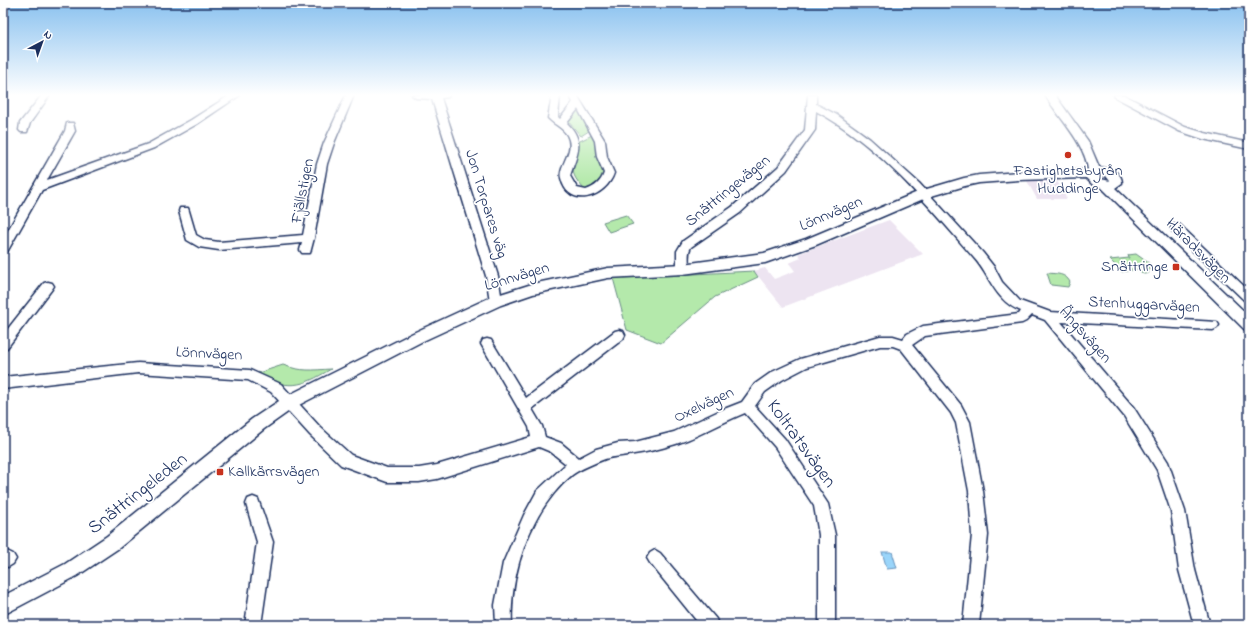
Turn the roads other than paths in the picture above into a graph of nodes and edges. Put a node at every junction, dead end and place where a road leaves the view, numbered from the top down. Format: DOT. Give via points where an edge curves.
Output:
graph roads {
  1 [pos="25,124"];
  2 [pos="184,124"];
  3 [pos="337,124"];
  4 [pos="448,124"];
  5 [pos="561,124"];
  6 [pos="582,124"];
  7 [pos="810,124"];
  8 [pos="844,124"];
  9 [pos="1070,124"];
  10 [pos="1173,124"];
  11 [pos="70,125"];
  12 [pos="24,130"];
  13 [pos="585,137"];
  14 [pos="1249,146"];
  15 [pos="1096,174"];
  16 [pos="39,187"];
  17 [pos="924,194"];
  18 [pos="184,211"];
  19 [pos="1176,228"];
  20 [pos="1154,232"];
  21 [pos="309,238"];
  22 [pos="3,249"];
  23 [pos="306,250"];
  24 [pos="1159,251"];
  25 [pos="683,269"];
  26 [pos="1182,272"];
  27 [pos="1204,281"];
  28 [pos="48,286"];
  29 [pos="1249,298"];
  30 [pos="496,301"];
  31 [pos="1030,310"];
  32 [pos="1049,317"];
  33 [pos="1213,325"];
  34 [pos="1249,325"];
  35 [pos="619,336"];
  36 [pos="3,344"];
  37 [pos="487,344"];
  38 [pos="905,345"];
  39 [pos="3,383"];
  40 [pos="290,402"];
  41 [pos="747,406"];
  42 [pos="524,407"];
  43 [pos="539,441"];
  44 [pos="577,465"];
  45 [pos="253,504"];
  46 [pos="655,558"];
  47 [pos="3,606"];
  48 [pos="253,625"];
  49 [pos="504,625"];
  50 [pos="710,625"];
  51 [pos="827,625"];
  52 [pos="971,625"];
  53 [pos="1202,625"];
  1 -- 12 [label="street"];
  2 -- 16 [label="street" via="151,146"];
  3 -- 21 [label="street, Fjällstigen" via="323,161"];
  4 -- 30 [label="street, Jon Torpares väg" via="492,276"];
  5 -- 13 [label="street" via="570,132"];
  6 -- 13 [label="street"];
  7 -- 25 [label="street, Snättringevägen" via="810,130 782,169 736,210 687,244 683,251"];
  8 -- 17 [label="street, Ängsvägen" via="867,141"];
  9 -- 15 [label="street, Häradsvägen" via="1084,145"];
  10 -- 14 [label="street" via="1204,136"];
  11 -- 16 [label="street" via="70,132"];
  13 -- 13 [label="street" via="600,141 602,157 609,173 606,183 596,190 580,194 571,188 565,176 575,151"];
  15 -- 17 [label="street, Lönnvägen" via="979,179"];
  15 -- 20 [label="street, Häradsvägen"];
  16 -- 22 [label="street"];
  17 -- 25 [label="street, Lönnvägen" via="790,251 764,258"];
  17 -- 31 [label="street, Ängsvägen" via="979,256 1007,296 1016,304"];
  18 -- 21 [label="street" via="191,237 203,244 219,246"];
  19 -- 29 [label="street"];
  20 -- 24 [label="street"];
  20 -- 27 [label="street, Häradsvägen"];
  21 -- 23 [label="street, Fjällstigen"];
  25 -- 30 [label="street, Lönnvägen" via="608,273 532,289"];
  26 -- 27 [label="street"];
  27 -- 34 [label="street, Häradsvägen"];
  28 -- 36 [label="street"];
  30 -- 40 [label="street, Lönnvägen" via="418,337"];
  31 -- 32 [label="street, Ängsvägen"];
  31 -- 38 [label="street" via="1022,318 923,331"];
  32 -- 33 [label="street, Stenhuggarvägen"];
  32 -- 53 [label="street, Ängsvägen" via="1129,412 1162,467 1178,511 1187,570"];
  35 -- 42 [label="street"];
  37 -- 42 [label="street"];
  38 -- 41 [label="street, Oxelvägen" via="893,341 880,341 804,363 777,376 760,388"];
  38 -- 52 [label="street" via="956,408 963,422 976,491 980,535"];
  39 -- 40 [label="street, Lönnvägen" via="138,368 250,375 276,388"];
  40 -- 43 [label="street" via="315,431 346,460 388,475 437,472"];
  40 -- 47 [label="street, Snättringeleden" via="258,424 113,542 71,570"];
  41 -- 44 [label="street, Oxelvägen" via="676,438 635,448 618,449"];
  41 -- 51 [label="street, Koltratsvägen" via="780,443 821,504 827,535"];
  42 -- 43 [label="street" via="535,426"];
  43 -- 44 [label="street" via="556,447"];
  44 -- 49 [label="street, Oxelvägen" via="568,470 542,496 529,520 511,563 503,605"];
  45 -- 48 [label="street" via="265,542"];
  46 -- 50 [label="street"];
}
